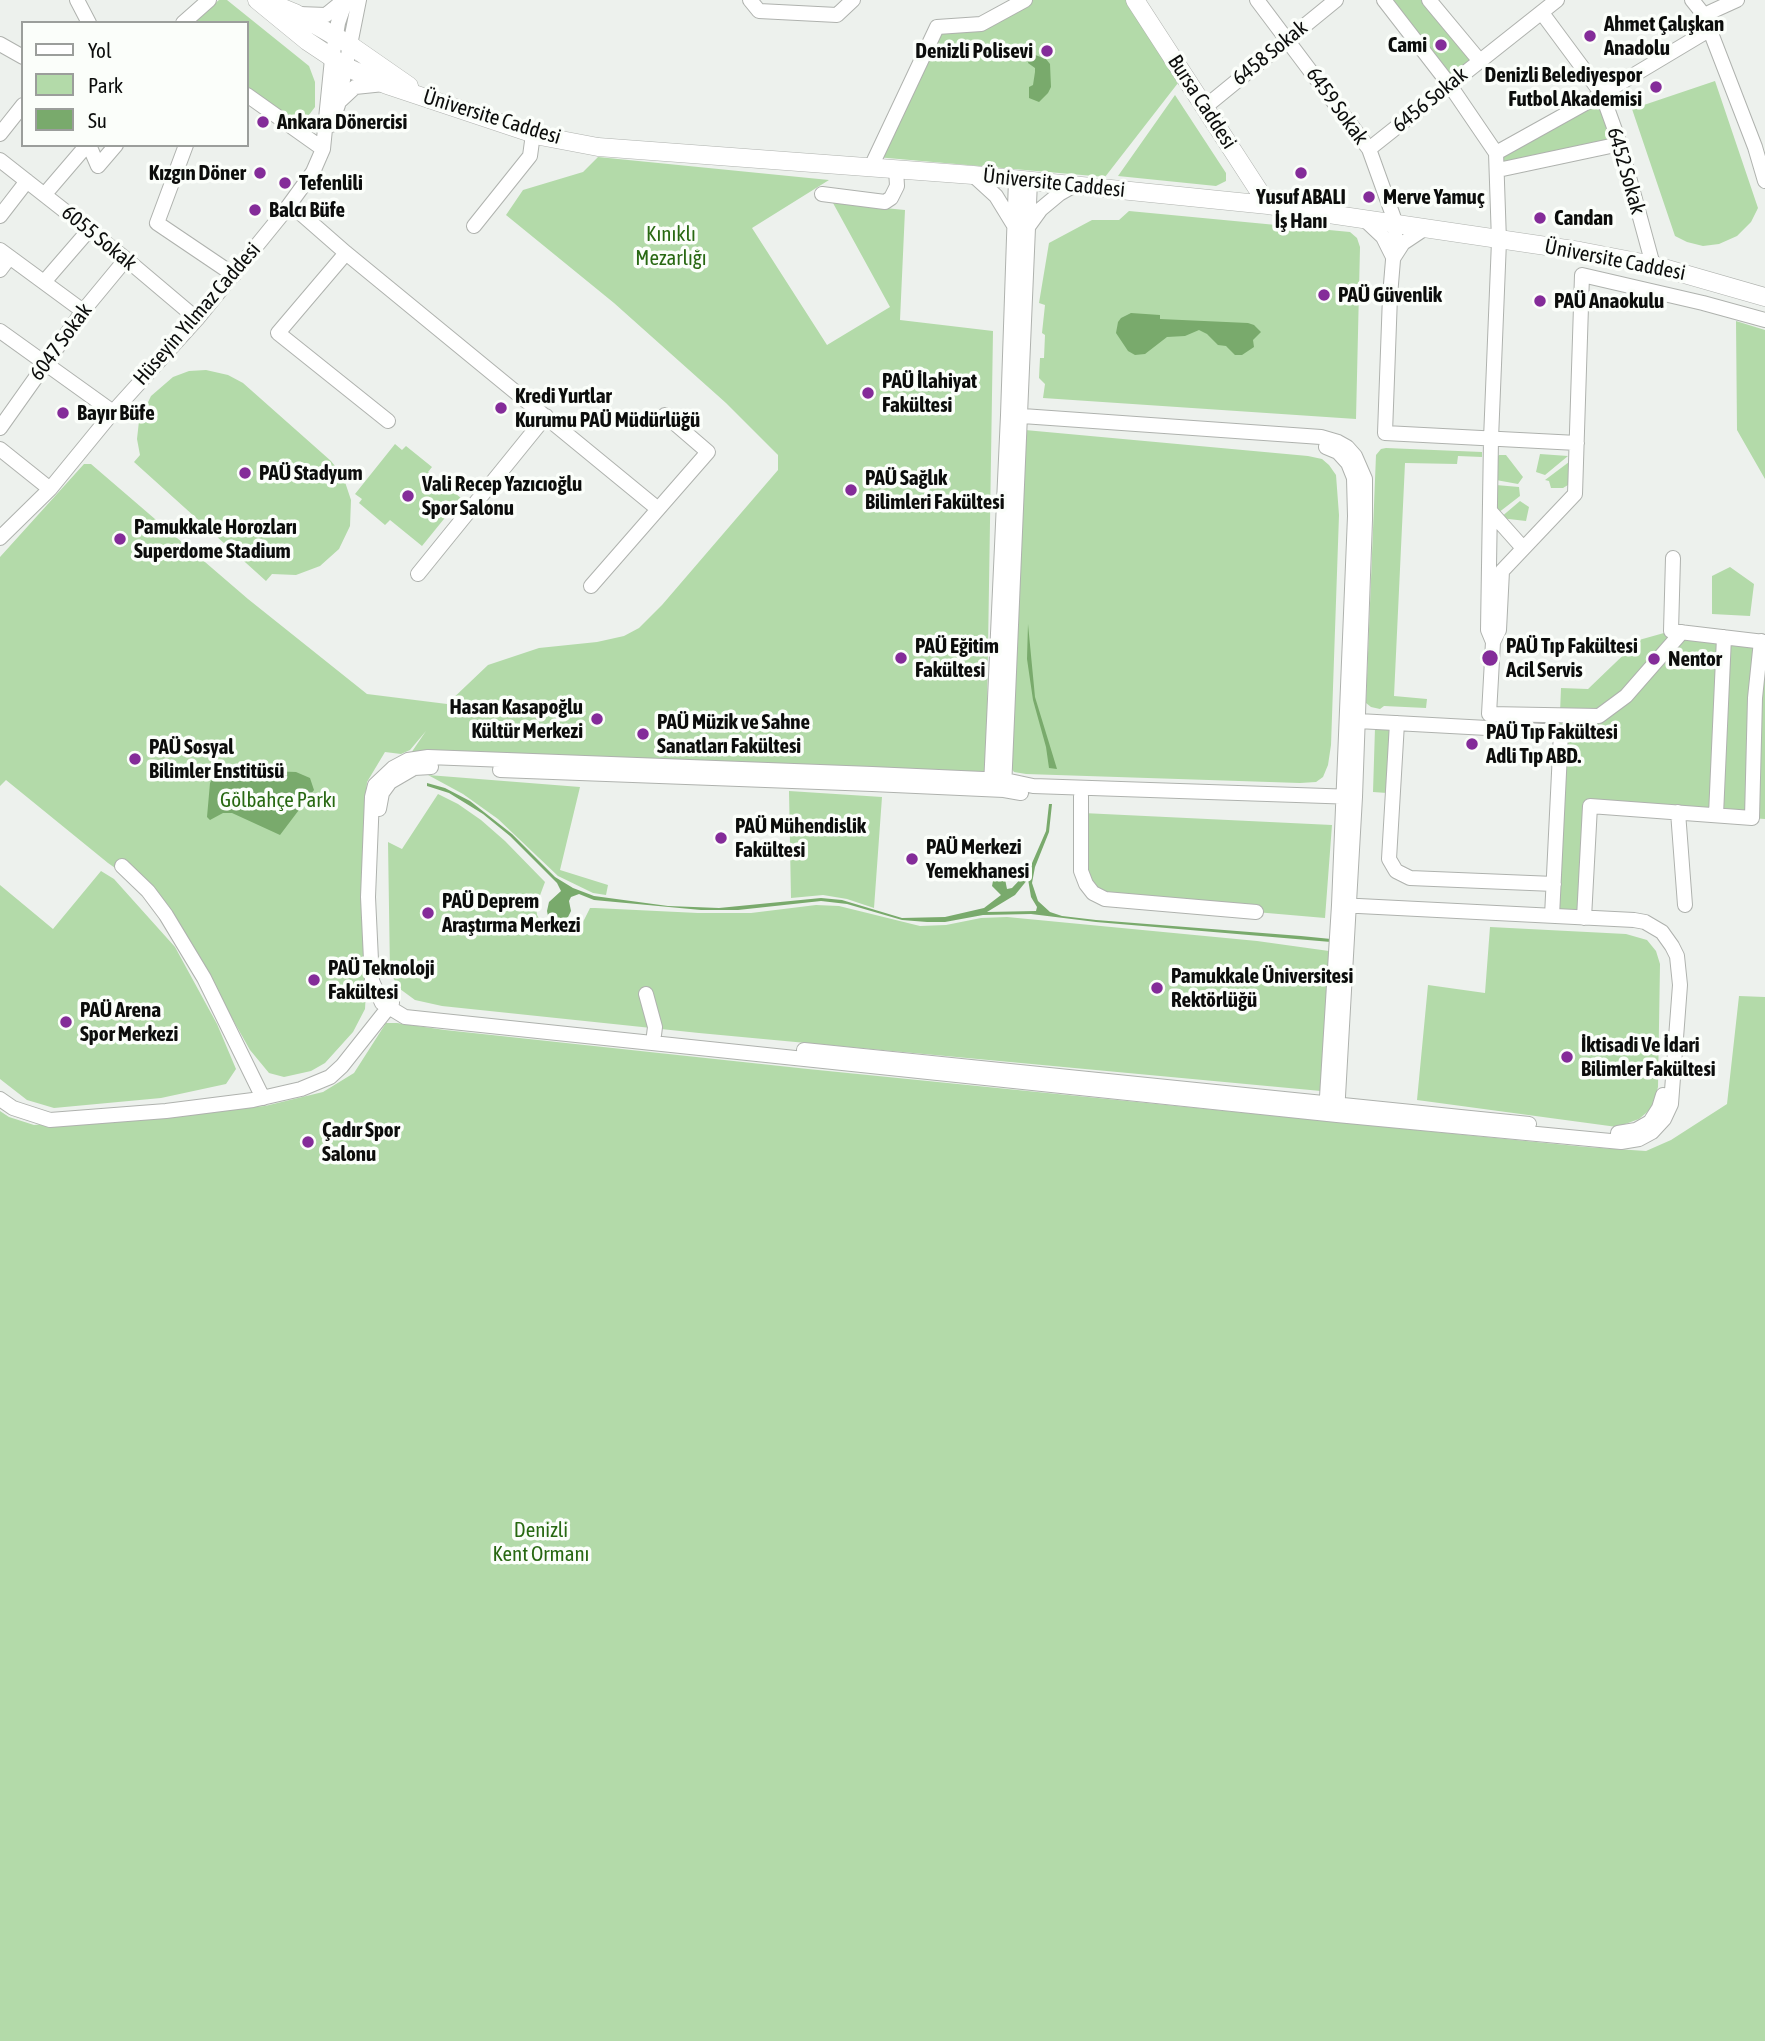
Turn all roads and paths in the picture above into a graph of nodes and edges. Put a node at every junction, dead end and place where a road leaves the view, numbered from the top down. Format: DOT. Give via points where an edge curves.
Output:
graph roads {
  1 [pos="209,0"];
  2 [pos="258,0"];
  3 [pos="750,0"];
  4 [pos="853,0"];
  5 [pos="1025,0"];
  6 [pos="1257,0"];
  7 [pos="1336,0"];
  8 [pos="1384,0"];
  9 [pos="1429,0"];
  10 [pos="1557,0"];
  11 [pos="1692,0"];
  12 [pos="1737,0"];
  13 [pos="82,2"];
  14 [pos="351,2"];
  15 [pos="1142,3"];
  16 [pos="295,13"];
  17 [pos="1542,13"];
  18 [pos="1704,15"];
  19 [pos="88,21"];
  20 [pos="185,21"];
  21 [pos="1709,30"];
  22 [pos="1288,39"];
  23 [pos="343,41"];
  24 [pos="0,44"];
  25 [pos="21,56"];
  26 [pos="374,61"];
  27 [pos="1479,61"];
  28 [pos="339,63"];
  29 [pos="1448,84"];
  30 [pos="387,85"];
  31 [pos="420,94"];
  32 [pos="1602,94"];
  33 [pos="248,96"];
  34 [pos="338,105"];
  35 [pos="1205,107"];
  36 [pos="21,108"];
  37 [pos="0,134"];
  38 [pos="533,134"];
  39 [pos="1620,144"];
  40 [pos="1760,145"];
  41 [pos="86,147"];
  42 [pos="89,147"];
  43 [pos="114,147"];
  44 [pos="185,147"];
  45 [pos="323,149"];
  46 [pos="1369,149"];
  47 [pos="1496,153"];
  48 [pos="0,160"];
  49 [pos="871,167"];
  50 [pos="896,169"];
  51 [pos="1498,170"];
  52 [pos="973,175"];
  53 [pos="1023,180"];
  54 [pos="27,181"];
  55 [pos="1765,181"];
  56 [pos="1075,185"];
  57 [pos="45,194"];
  58 [pos="822,194"];
  59 [pos="290,204"];
  60 [pos="1268,205"];
  61 [pos="0,215"];
  62 [pos="1366,220"];
  63 [pos="1396,224"];
  64 [pos="474,226"];
  65 [pos="1021,228"];
  66 [pos="1424,229"];
  67 [pos="89,230"];
  68 [pos="1499,241"];
  69 [pos="346,253"];
  70 [pos="5,254"];
  71 [pos="1393,258"];
  72 [pos="126,259"];
  73 [pos="1653,265"];
  74 [pos="0,270"];
  75 [pos="234,275"];
  76 [pos="44,282"];
  77 [pos="1765,297"];
  78 [pos="83,311"];
  79 [pos="197,319"];
  80 [pos="1765,320"];
  81 [pos="0,331"];
  82 [pos="44,364"];
  83 [pos="0,400"];
  84 [pos="13,410"];
  85 [pos="113,412"];
  86 [pos="665,415"];
  87 [pos="546,416"];
  88 [pos="1014,419"];
  89 [pos="388,421"];
  90 [pos="0,428"];
  91 [pos="1491,439"];
  92 [pos="1577,443"];
  93 [pos="0,449"];
  94 [pos="50,489"];
  95 [pos="659,509"];
  96 [pos="1490,511"];
  97 [pos="0,538"];
  98 [pos="1523,548"];
  99 [pos="1673,558"];
  100 [pos="418,574"];
  101 [pos="591,586"];
  102 [pos="1682,632"];
  103 [pos="1724,637"];
  104 [pos="1763,641"];
  105 [pos="1493,642"];
  106 [pos="1760,698"];
  107 [pos="1358,721"];
  108 [pos="1397,723"];
  109 [pos="1760,750"];
  110 [pos="998,785"];
  111 [pos="1081,796"];
  112 [pos="1349,801"];
  113 [pos="1678,812"];
  114 [pos="1716,815"];
  115 [pos="1554,884"];
  116 [pos="1685,905"];
  117 [pos="1344,910"];
  118 [pos="1256,912"];
  119 [pos="1552,916"];
  120 [pos="1584,918"];
  121 [pos="646,994"];
  122 [pos="387,1003"];
  123 [pos="654,1035"];
  124 [pos="0,1090"];
  125 [pos="257,1095"];
  126 [pos="0,1098"];
  127 [pos="1332,1109"];
  1 -- 20 [label="street"];
  2 -- 16 [label="main road"];
  2 -- 28 [label="main road, Üniversite Caddesi"];
  3 -- 4 [label="street" via="760,11 837,15"];
  5 -- 49 [label="street" via="981,24 937,27"];
  6 -- 22 [label="street, 6459 Sokak"];
  7 -- 22 [label="street, 6458 Sokak"];
  8 -- 29 [label="street"];
  9 -- 27 [label="street"];
  10 -- 17 [label="street, 6456 Sokak"];
  11 -- 18 [label="street"];
  12 -- 18 [label="street"];
  13 -- 19 [label="street"];
  14 -- 16 [label="street" via="326,15"];
  14 -- 23 [label="street"];
  14 -- 26 [label="street" via="358,35"];
  15 -- 35 [label="main road, Bursa Caddesi"];
  16 -- 23 [label="main road"];
  17 -- 27 [label="street, 6456 Sokak"];
  17 -- 32 [label="street, 6452 Sokak"];
  18 -- 21 [label="street"];
  21 -- 32 [label="street"];
  21 -- 40 [label="street"];
  22 -- 35 [label="street, 6458 Sokak"];
  22 -- 46 [label="street, 6459 Sokak"];
  23 -- 26 [label="main road"];
  23 -- 28 [label="street"];
  24 -- 25 [label="street"];
  26 -- 31 [label="main road"];
  27 -- 29 [label="street, 6456 Sokak"];
  28 -- 30 [label="main road, Üniversite Caddesi"];
  28 -- 34 [label="street"];
  28 -- 45 [label="street, Hüseyin Yılmaz Caddesi"];
  29 -- 46 [label="street, 6456 Sokak"];
  29 -- 47 [label="street"];
  30 -- 31 [label="main road, Üniversite Caddesi"];
  30 -- 34 [label="street" via="355,86"];
  31 -- 38 [label="main road, Üniversite Caddesi"];
  32 -- 39 [label="street, 6452 Sokak"];
  32 -- 47 [label="street"];
  33 -- 45 [label="street"];
  34 -- 45 [label="street"];
  35 -- 60 [label="main road, Bursa Caddesi"];
  36 -- 37 [label="street"];
  38 -- 49 [label="main road, Üniversite Caddesi" via="598,147"];
  38 -- 64 [label="street" via="530,156"];
  39 -- 51 [label="street"];
  39 -- 73 [label="street, 6452 Sokak"];
  40 -- 55 [label="street"];
  41 -- 57 [label="street"];
  42 -- 43 [label="street" via="98,166"];
  44 -- 75 [label="street" via="156,223"];
  45 -- 59 [label="street, Hüseyin Yılmaz Caddesi"];
  46 -- 63 [label="street, 6459 Sokak"];
  47 -- 51 [label="street"];
  48 -- 54 [label="street, 6055 Sokak"];
  49 -- 50 [label="main road, Üniversite Caddesi"];
  50 -- 52 [label="main road, Üniversite Caddesi"];
  50 -- 58 [label="street" via="897,186 885,202"];
  51 -- 68 [label="street"];
  52 -- 53 [label="main road, Üniversite Caddesi"];
  52 -- 65 [label="street"];
  53 -- 56 [label="main road, Üniversite Caddesi"];
  53 -- 65 [label="street"];
  54 -- 57 [label="street, 6055 Sokak"];
  54 -- 61 [label="street"];
  56 -- 60 [label="main road, Üniversite Caddesi"];
  56 -- 65 [label="street"];
  57 -- 67 [label="street, 6055 Sokak"];
  59 -- 69 [label="street"];
  59 -- 75 [label="street, Hüseyin Yılmaz Caddesi"];
  60 -- 62 [label="main road, Üniversite Caddesi"];
  62 -- 63 [label="main road, Üniversite Caddesi"];
  62 -- 71 [label="street" via="1387,242"];
  63 -- 66 [label="main road, Üniversite Caddesi"];
  63 -- 71 [label="street"];
  65 -- 88 [label="street"];
  66 -- 68 [label="main road, Üniversite Caddesi"];
  66 -- 71 [label="street" via="1403,243"];
  67 -- 72 [label="street, 6055 Sokak"];
  67 -- 76 [label="street"];
  68 -- 73 [label="main road, Üniversite Caddesi"];
  68 -- 91 [label="street"];
  69 -- 87 [label="street"];
  69 -- 89 [label="street" via="278,333"];
  70 -- 74 [label="street"];
  70 -- 76 [label="street"];
  71 -- 91 [label="street" via="1385,433"];
  72 -- 78 [label="street, 6047 Sokak"];
  72 -- 79 [label="street, 6055 Sokak"];
  73 -- 77 [label="main road, Üniversite Caddesi"];
  75 -- 79 [label="street, Hüseyin Yılmaz Caddesi"];
  76 -- 78 [label="street"];
  78 -- 82 [label="street, 6047 Sokak"];
  79 -- 85 [label="street, Hüseyin Yılmaz Caddesi"];
  80 -- 92 [label="street" via="1582,275"];
  81 -- 82 [label="street"];
  82 -- 84 [label="street, 6047 Sokak"];
  82 -- 85 [label="street"];
  83 -- 84 [label="street"];
  84 -- 90 [label="street, 6047 Sokak"];
  85 -- 94 [label="street, Hüseyin Yılmaz Caddesi"];
  86 -- 95 [label="street" via="708,452"];
  87 -- 95 [label="street"];
  87 -- 100 [label="street"];
  88 -- 107 [label="street" via="1321,437 1348,447 1365,479"];
  88 -- 110 [label="street"];
  88 -- 112 [label="street" via="1324,446 1348,463 1354,478 1355,516"];
  91 -- 92 [label="street"];
  91 -- 96 [label="street"];
  92 -- 98 [label="street" via="1575,494"];
  93 -- 94 [label="street"];
  94 -- 97 [label="street, Hüseyin Yılmaz Caddesi"];
  95 -- 101 [label="street"];
  96 -- 98 [label="street"];
  96 -- 105 [label="street" via="1488,630"];
  98 -- 105 [label="street" via="1502,571 1499,630"];
  99 -- 102 [label="street" via="1671,631"];
  102 -- 103 [label="street"];
  102 -- 105 [label="street" via="1626,696 1599,716 1489,714"];
  103 -- 104 [label="street"];
  103 -- 114 [label="street"];
  104 -- 106 [label="street"];
  106 -- 109 [label="street"];
  107 -- 108 [label="street"];
  107 -- 112 [label="street"];
  108 -- 115 [label="street" via="1389,859 1396,871 1410,878"];
  108 -- 115 [label="street" via="1561,732"];
  109 -- 114 [label="street" via="1752,817"];
  110 -- 111 [label="street" via="1030,794"];
  110 -- 112 [label="street"];
  110 -- 122 [label="street" via="633,771 428,757 408,760 375,785 372,797 368,885 372,982"];
  111 -- 112 [label="street"];
  111 -- 118 [label="street" via="1081,871 1093,893 1105,900"];
  112 -- 117 [label="street"];
  113 -- 114 [label="street"];
  113 -- 116 [label="street"];
  113 -- 120 [label="street" via="1590,806"];
  115 -- 119 [label="street"];
  117 -- 119 [label="street"];
  117 -- 127 [label="street"];
  117 -- 127 [label="street" via="1636,929 1660,945 1668,958 1671,979 1664,1091 1650,1122 1636,1130 1620,1133"];
  119 -- 120 [label="street"];
  120 -- 127 [label="street" via="1645,922 1662,932 1677,956 1680,985 1671,1104 1652,1132 1621,1142"];
  121 -- 123 [label="street"];
  122 -- 123 [label="street" via="416,1011"];
  122 -- 125 [label="street" via="326,1068"];
  122 -- 127 [label="street" via="418,1021"];
  123 -- 127 [label="street"];
  124 -- 125 [label="street" via="28,1107 52,1112"];
  125 -- 125 [label="street" via="204,978 166,915 122,866 160,915 199,981"];
  125 -- 126 [label="street" via="166,1111 50,1120 13,1108"];
}
